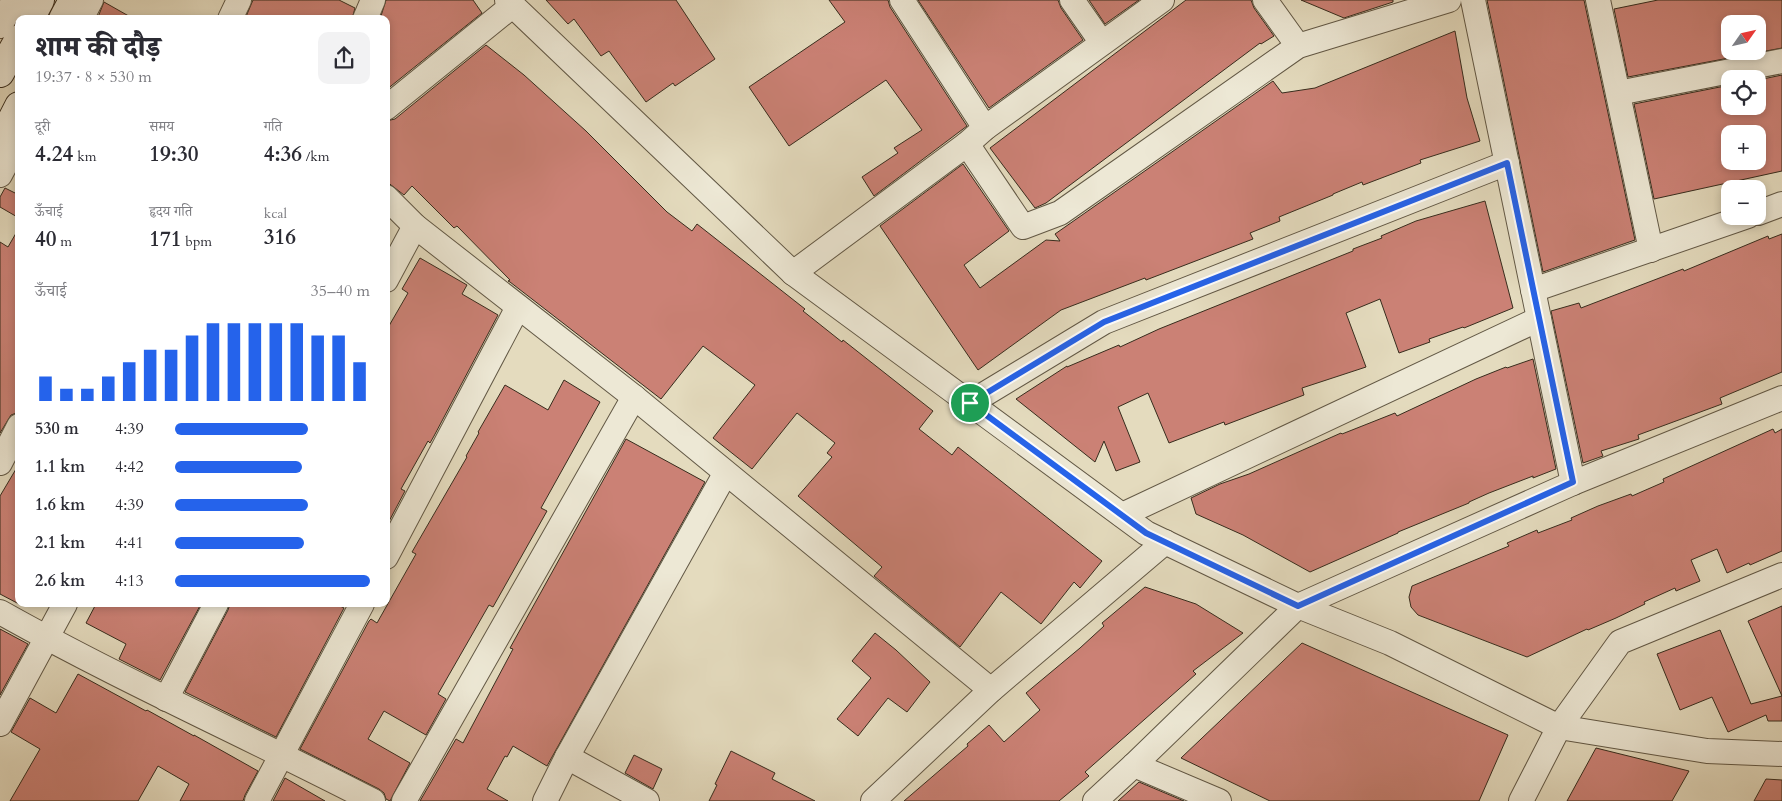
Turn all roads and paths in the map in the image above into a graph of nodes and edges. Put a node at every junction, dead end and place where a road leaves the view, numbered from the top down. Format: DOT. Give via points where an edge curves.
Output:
graph roads {
  1 [pos="14,0"];
  2 [pos="40,0"];
  3 [pos="73,0"];
  4 [pos="91,0"];
  5 [pos="239,0"];
  6 [pos="373,0"];
  7 [pos="902,0"];
  8 [pos="1072,0"];
  9 [pos="1162,0"];
  10 [pos="1265,0"];
  11 [pos="1449,0"];
  12 [pos="1473,0"];
  13 [pos="1598,0"];
  14 [pos="509,3"];
  15 [pos="32,15"];
  16 [pos="65,15"];
  17 [pos="83,15"];
  18 [pos="232,15"];
  19 [pos="367,15"];
  20 [pos="0,26"];
  21 [pos="1102,43"];
  22 [pos="15,46"];
  23 [pos="1298,46"];
  24 [pos="1782,61"];
  25 [pos="0,73"];
  26 [pos="1618,93"];
  27 [pos="390,105"];
  28 [pos="15,114"];
  29 [pos="985,128"];
  30 [pos="0,143"];
  31 [pos="967,144"];
  32 [pos="15,147"];
  33 [pos="1507,163"];
  34 [pos="0,175"];
  35 [pos="390,201"];
  36 [pos="1782,204"];
  37 [pos="1766,210"];
  38 [pos="1723,225"];
  39 [pos="415,226"];
  40 [pos="390,247"];
  41 [pos="1652,250"];
  42 [pos="390,273"];
  43 [pos="792,273"];
  44 [pos="1533,290"];
  45 [pos="518,307"];
  46 [pos="1539,319"];
  47 [pos="634,397"];
  48 [pos="1782,398"];
  49 [pos="970,403"];
  50 [pos="15,434"];
  51 [pos="0,463"];
  52 [pos="725,474"];
  53 [pos="1573,482"];
  54 [pos="1122,515"];
  55 [pos="1166,542"];
  56 [pos="390,549"];
  57 [pos="1782,575"];
  58 [pos="1298,606"];
  59 [pos="63,607"];
  60 [pos="214,607"];
  61 [pos="360,607"];
  62 [pos="0,612"];
  63 [pos="46,638"];
  64 [pos="990,690"];
  65 [pos="166,699"];
  66 [pos="0,724"];
  67 [pos="1559,727"];
  68 [pos="282,754"];
  69 [pos="1782,754"];
  70 [pos="567,757"];
  71 [pos="1134,765"];
  72 [pos="257,801"];
  73 [pos="373,801"];
  74 [pos="404,801"];
  75 [pos="545,801"];
  76 [pos="647,801"];
  77 [pos="873,801"];
  78 [pos="1095,801"];
  79 [pos="1219,801"];
  80 [pos="1521,801"];
  1 -- 20 [label="street"];
  2 -- 15 [label="main road"];
  3 -- 16 [label="main road"];
  4 -- 17 [label="street"];
  5 -- 18 [label="street"];
  6 -- 19 [label="street"];
  7 -- 29 [label="street"];
  8 -- 21 [label="street"];
  9 -- 21 [label="street"];
  10 -- 23 [label="street"];
  11 -- 23 [label="street"];
  12 -- 33 [label="street"];
  13 -- 26 [label="street"];
  14 -- 27 [label="street"];
  14 -- 43 [label="street"];
  21 -- 29 [label="street"];
  22 -- 25 [label="main road"];
  23 -- 31 [label="street" via="1060,212 1023,227"];
  24 -- 26 [label="street"];
  26 -- 41 [label="street"];
  28 -- 30 [label="main road"];
  29 -- 31 [label="street"];
  31 -- 43 [label="street"];
  32 -- 34 [label="street"];
  33 -- 44 [label="street"];
  33 -- 49 [label="street" via="1104,322"];
  35 -- 39 [label="street"];
  36 -- 37 [label="street"];
  38 -- 41 [label="street"];
  39 -- 40 [label="street"];
  39 -- 42 [label="street"];
  39 -- 45 [label="street"];
  41 -- 44 [label="street"];
  43 -- 49 [label="street"];
  44 -- 46 [label="street"];
  45 -- 47 [label="street"];
  45 -- 56 [label="street"];
  46 -- 53 [label="street"];
  46 -- 54 [label="street"];
  47 -- 52 [label="street"];
  47 -- 74 [label="street"];
  48 -- 53 [label="street"];
  49 -- 54 [label="street"];
  50 -- 51 [label="street"];
  52 -- 64 [label="street"];
  52 -- 70 [label="street"];
  53 -- 58 [label="street"];
  54 -- 55 [label="street" via="1146,533"];
  55 -- 58 [label="street"];
  55 -- 64 [label="street"];
  57 -- 67 [label="street" via="1620,642"];
  58 -- 67 [label="street" via="1390,644"];
  58 -- 71 [label="street"];
  59 -- 63 [label="street"];
  60 -- 65 [label="street"];
  61 -- 68 [label="street"];
  62 -- 63 [label="street"];
  63 -- 65 [label="street"];
  63 -- 66 [label="street"];
  64 -- 77 [label="street"];
  65 -- 68 [label="street"];
  67 -- 69 [label="street" via="1706,752"];
  67 -- 80 [label="street"];
  68 -- 72 [label="street"];
  68 -- 73 [label="street"];
  70 -- 75 [label="street"];
  70 -- 76 [label="street"];
  71 -- 78 [label="street"];
  71 -- 79 [label="street"];
}
